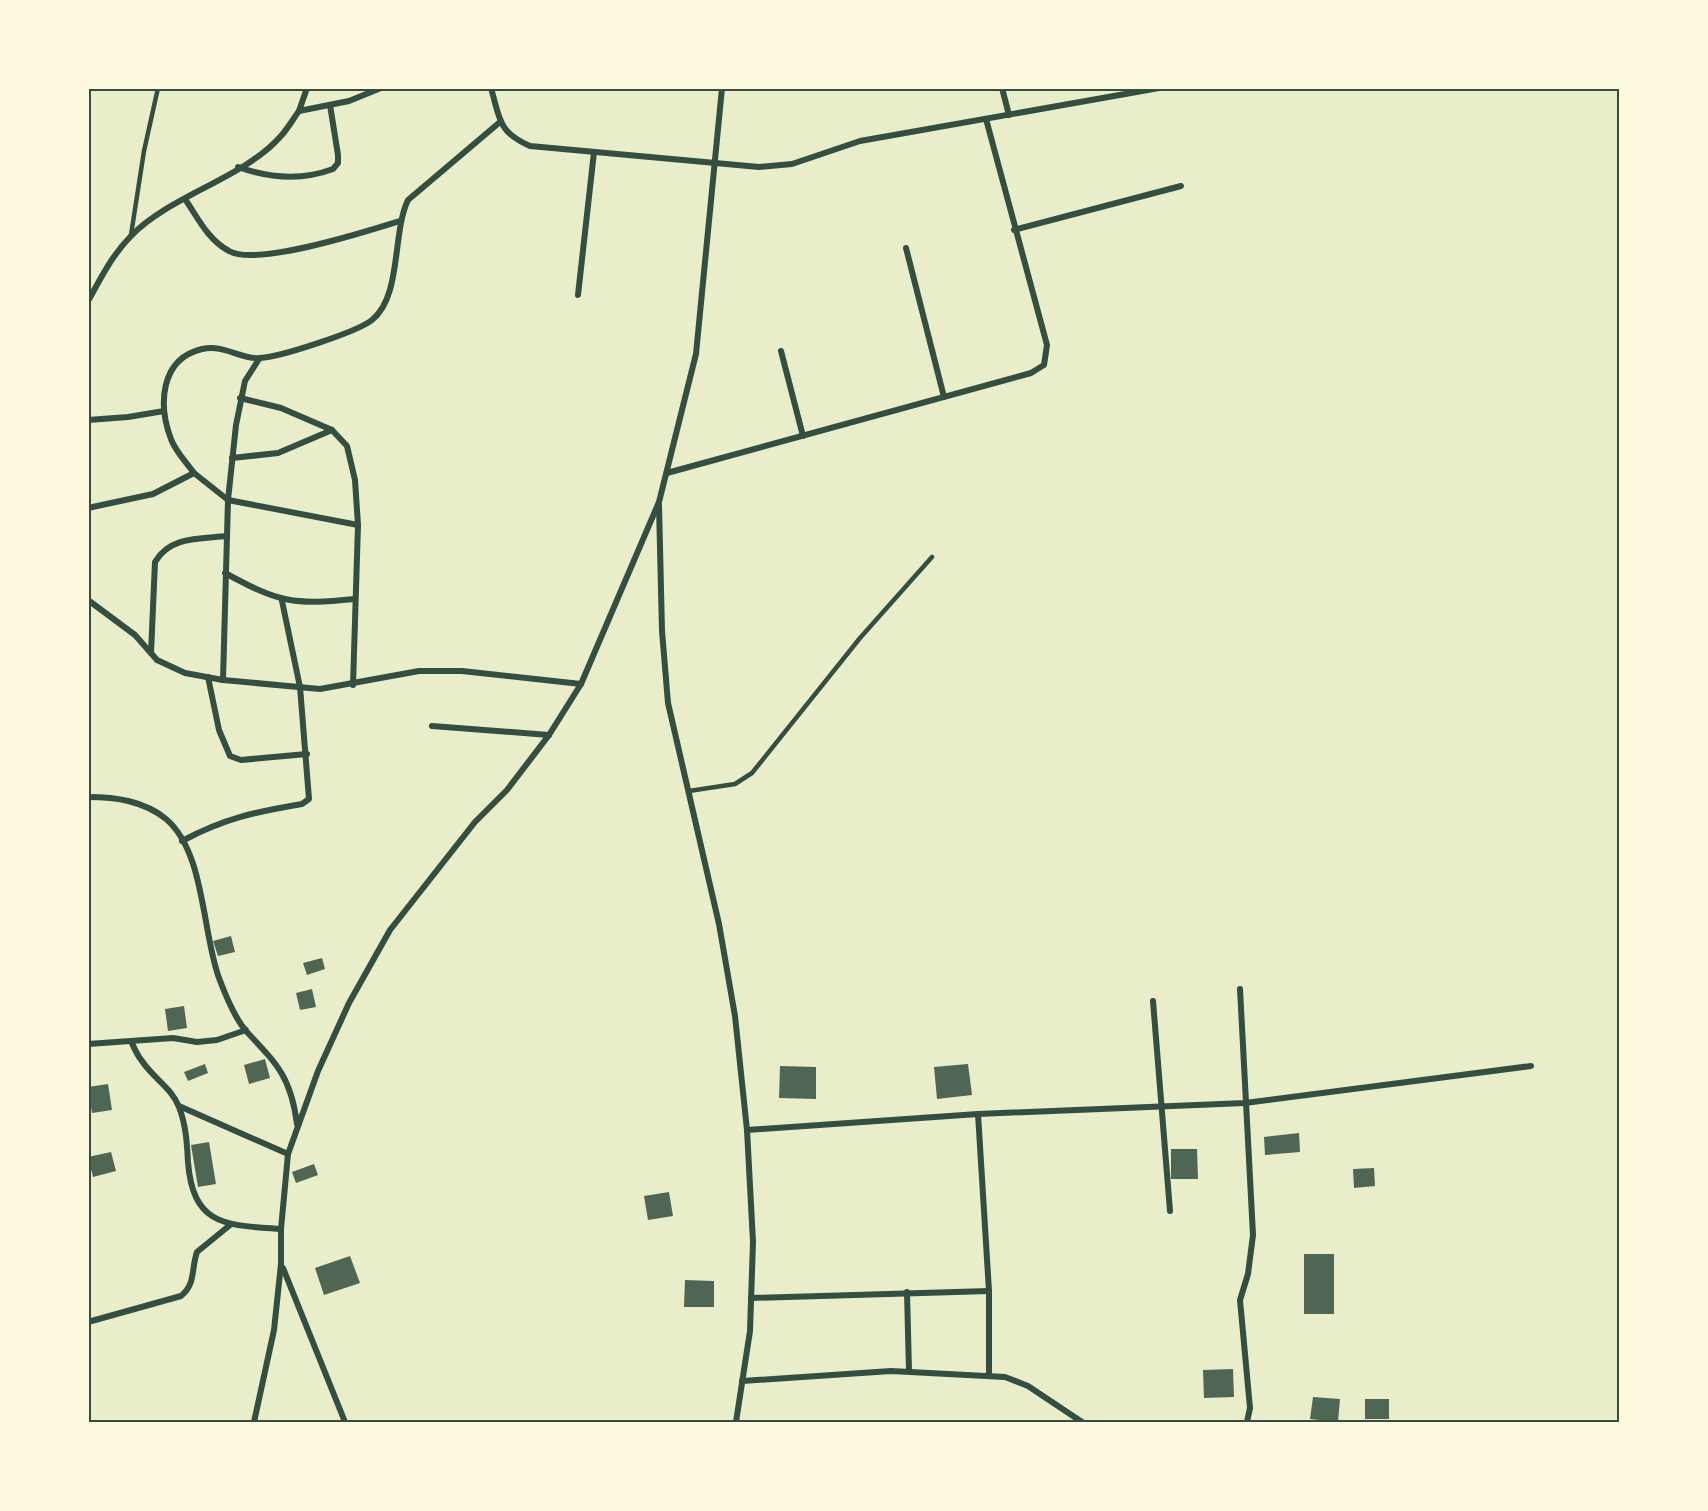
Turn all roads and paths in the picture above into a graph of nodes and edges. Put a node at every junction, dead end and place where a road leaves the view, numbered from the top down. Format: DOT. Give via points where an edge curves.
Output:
graph roads {
  1 [pos="158,88"];
  2 [pos="308,88"];
  3 [pos="381,88"];
  4 [pos="491,88"];
  5 [pos="722,88"];
  6 [pos="1002,88"];
  7 [pos="1159,88"];
  8 [pos="1138,90"];
  9 [pos="330,105"];
  10 [pos="299,111"];
  11 [pos="1009,115"];
  12 [pos="986,119"];
  13 [pos="500,122"];
  14 [pos="594,152"];
  15 [pos="715,162"];
  16 [pos="238,167"];
  17 [pos="1181,186"];
  18 [pos="185,199"];
  19 [pos="400,221"];
  20 [pos="1014,230"];
  21 [pos="132,235"];
  22 [pos="906,248"];
  23 [pos="578,295"];
  24 [pos="88,301"];
  25 [pos="782,351"];
  26 [pos="259,358"];
  27 [pos="944,397"];
  28 [pos="240,398"];
  29 [pos="164,411"];
  30 [pos="88,420"];
  31 [pos="332,430"];
  32 [pos="803,436"];
  33 [pos="232,458"];
  34 [pos="194,473"];
  35 [pos="667,473"];
  36 [pos="228,500"];
  37 [pos="659,502"];
  38 [pos="88,508"];
  39 [pos="358,525"];
  40 [pos="227,536"];
  41 [pos="932,557"];
  42 [pos="225,573"];
  43 [pos="355,599"];
  44 [pos="88,600"];
  45 [pos="282,601"];
  46 [pos="151,653"];
  47 [pos="208,677"];
  48 [pos="223,680"];
  49 [pos="581,684"];
  50 [pos="353,685"];
  51 [pos="300,687"];
  52 [pos="432,726"];
  53 [pos="549,735"];
  54 [pos="307,754"];
  55 [pos="689,791"];
  56 [pos="88,797"];
  57 [pos="182,841"];
  58 [pos="1240,989"];
  59 [pos="1153,1001"];
  60 [pos="246,1030"];
  61 [pos="131,1041"];
  62 [pos="88,1044"];
  63 [pos="1531,1065"];
  64 [pos="1245,1103"];
  65 [pos="1162,1105"];
  66 [pos="179,1106"];
  67 [pos="978,1114"];
  68 [pos="297,1125"];
  69 [pos="747,1130"];
  70 [pos="288,1154"];
  71 [pos="1170,1211"];
  72 [pos="230,1225"];
  73 [pos="281,1229"];
  74 [pos="281,1264"];
  75 [pos="989,1291"];
  76 [pos="907,1292"];
  77 [pos="751,1298"];
  78 [pos="88,1322"];
  79 [pos="909,1371"];
  80 [pos="989,1376"];
  81 [pos="742,1381"];
  82 [pos="254,1422"];
  83 [pos="345,1422"];
  84 [pos="736,1422"];
  85 [pos="1082,1422"];
  86 [pos="1247,1422"];
  1 -- 21 [label="lane"];
  2 -- 10 [label="street"];
  3 -- 9 [label="street"];
  4 -- 13 [label="street"];
  5 -- 15 [label="street"];
  6 -- 11 [label="street"];
  7 -- 8 [label="street"];
  8 -- 11 [label="street"];
  9 -- 10 [label="street"];
  9 -- 16 [label="street" via="338,155 333,169 283,177 264,176"];
  10 -- 16 [label="street" via="280,138"];
  11 -- 12 [label="street"];
  12 -- 15 [label="street" via="860,141 792,164 759,167"];
  12 -- 20 [label="street"];
  13 -- 14 [label="street" via="511,138 530,146"];
  13 -- 19 [label="street" via="408,200"];
  14 -- 15 [label="street"];
  14 -- 23 [label="street"];
  15 -- 35 [label="street" via="696,354"];
  16 -- 18 [label="street"];
  17 -- 20 [label="street"];
  18 -- 19 [label="street" via="213,241 231,253 266,253 326,243"];
  18 -- 21 [label="street"];
  19 -- 26 [label="street" via="395,268 384,306 372,320"];
  20 -- 27 [label="street" via="1047,345 1044,365 1031,374"];
  21 -- 24 [label="street" via="111,260"];
  22 -- 27 [label="street"];
  25 -- 32 [label="street"];
  26 -- 28 [label="street"];
  26 -- 29 [label="street" via="225,348 201,350 177,363 165,379"];
  27 -- 32 [label="street"];
  28 -- 31 [label="street" via="281,408"];
  28 -- 33 [label="street"];
  29 -- 30 [label="street"];
  29 -- 34 [label="street" via="171,441"];
  31 -- 33 [label="street" via="278,453"];
  31 -- 39 [label="street" via="347,446 355,480"];
  32 -- 35 [label="street"];
  33 -- 36 [label="street"];
  34 -- 36 [label="street"];
  34 -- 38 [label="street" via="153,494"];
  35 -- 37 [label="street"];
  36 -- 39 [label="street"];
  36 -- 40 [label="street"];
  37 -- 49 [label="street"];
  37 -- 55 [label="street" via="668,703"];
  39 -- 43 [label="street"];
  40 -- 42 [label="street"];
  40 -- 46 [label="street" via="187,540 161,552 155,562"];
  41 -- 55 [label="lane" via="860,638 752,773 735,783"];
  42 -- 45 [label="street"];
  42 -- 48 [label="street"];
  43 -- 45 [label="street"];
  43 -- 50 [label="street"];
  44 -- 46 [label="street" via="135,635"];
  45 -- 51 [label="street"];
  46 -- 47 [label="street" via="185,673"];
  47 -- 48 [label="street"];
  47 -- 54 [label="street" via="219,730 230,756 241,760"];
  48 -- 51 [label="street"];
  49 -- 50 [label="street" via="419,671"];
  49 -- 53 [label="street"];
  50 -- 51 [label="street"];
  51 -- 54 [label="street"];
  52 -- 53 [label="street"];
  53 -- 68 [label="street" via="390,930 349,1003"];
  54 -- 57 [label="street" via="309,799 302,804 246,813"];
  55 -- 69 [label="street" via="735,1016"];
  56 -- 57 [label="street" via="133,801 166,820"];
  57 -- 60 [label="street" via="192,864 219,977"];
  58 -- 64 [label="street"];
  59 -- 65 [label="street"];
  60 -- 61 [label="street" via="197,1042 173,1038"];
  60 -- 68 [label="street" via="286,1077 294,1096"];
  61 -- 62 [label="street"];
  61 -- 66 [label="street" via="142,1062"];
  63 -- 64 [label="street"];
  64 -- 65 [label="street"];
  64 -- 86 [label="street" via="1253,1234 1240,1300 1250,1408"];
  65 -- 67 [label="street"];
  65 -- 71 [label="street"];
  66 -- 70 [label="street"];
  66 -- 72 [label="street" via="193,1192 203,1211"];
  67 -- 69 [label="street"];
  67 -- 75 [label="street"];
  68 -- 70 [label="street"];
  69 -- 77 [label="street" via="753,1242"];
  70 -- 73 [label="street"];
  72 -- 73 [label="street"];
  72 -- 78 [label="street" via="197,1252 192,1282 181,1296"];
  73 -- 74 [label="street"];
  74 -- 82 [label="street" via="274,1330"];
  74 -- 83 [label="street"];
  75 -- 76 [label="street"];
  75 -- 80 [label="street"];
  76 -- 77 [label="street"];
  76 -- 79 [label="street"];
  77 -- 81 [label="street"];
  79 -- 80 [label="street"];
  79 -- 81 [label="street"];
  80 -- 85 [label="street" via="1005,1377 1028,1386"];
  81 -- 84 [label="street"];
}
